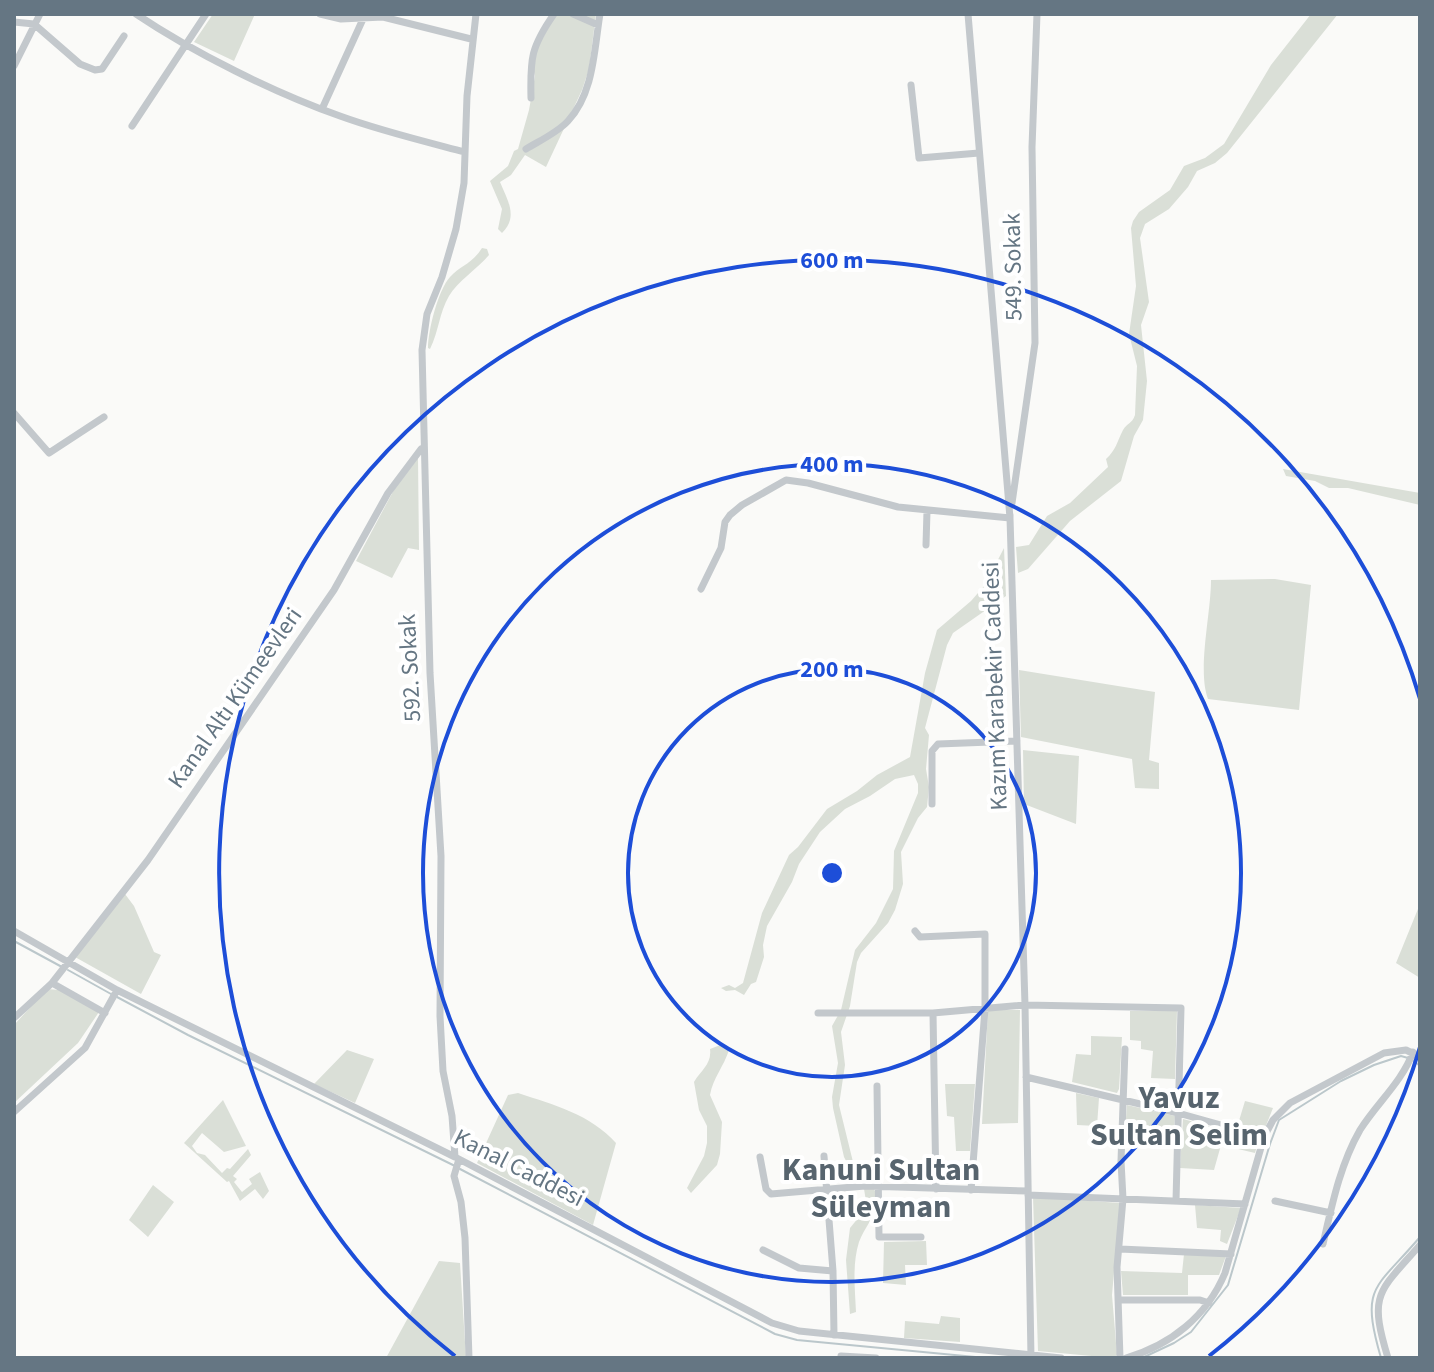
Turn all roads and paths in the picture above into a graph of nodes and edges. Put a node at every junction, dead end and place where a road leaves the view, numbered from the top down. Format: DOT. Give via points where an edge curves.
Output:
graph roads {
  1 [pos="40,14"];
  2 [pos="206,14"];
  3 [pos="320,14"];
  4 [pos="476,14"];
  5 [pos="554,14"];
  6 [pos="573,14"];
  7 [pos="600,14"];
  8 [pos="968,14"];
  9 [pos="1037,14"];
  10 [pos="138,15"];
  11 [pos="363,19"];
  12 [pos="14,22"];
  13 [pos="34,24"];
  14 [pos="598,25"];
  15 [pos="124,36"];
  16 [pos="471,39"];
  17 [pos="185,44"];
  18 [pos="14,66"];
  19 [pos="911,85"];
  20 [pos="531,98"];
  21 [pos="322,109"];
  22 [pos="132,126"];
  23 [pos="526,149"];
  24 [pos="465,152"];
  25 [pos="979,153"];
  26 [pos="14,413"];
  27 [pos="104,417"];
  28 [pos="422,448"];
  29 [pos="927,511"];
  30 [pos="1010,518"];
  31 [pos="926,545"];
  32 [pos="701,589"];
  33 [pos="1017,741"];
  34 [pos="932,804"];
  35 [pos="14,931"];
  36 [pos="915,931"];
  37 [pos="67,962"];
  38 [pos="52,983"];
  39 [pos="117,990"];
  40 [pos="1025,1005"];
  41 [pos="985,1009"];
  42 [pos="106,1012"];
  43 [pos="818,1013"];
  44 [pos="933,1013"];
  45 [pos="14,1018"];
  46 [pos="1125,1049"];
  47 [pos="1415,1055"];
  48 [pos="1026,1077"];
  49 [pos="877,1086"];
  50 [pos="1123,1099"];
  51 [pos="14,1112"];
  52 [pos="1178,1113"];
  53 [pos="1264,1137"];
  54 [pos="824,1156"];
  55 [pos="760,1157"];
  56 [pos="457,1162"];
  57 [pos="878,1189"];
  58 [pos="936,1189"];
  59 [pos="971,1190"];
  60 [pos="827,1191"];
  61 [pos="1028,1193"];
  62 [pos="1123,1199"];
  63 [pos="1176,1201"];
  64 [pos="1275,1201"];
  65 [pos="1245,1204"];
  66 [pos="1331,1213"];
  67 [pos="921,1237"];
  68 [pos="1323,1244"];
  69 [pos="1420,1245"];
  70 [pos="1120,1249"];
  71 [pos="763,1250"];
  72 [pos="1231,1254"];
  73 [pos="833,1271"];
  74 [pos="1118,1300"];
  75 [pos="1209,1303"];
  76 [pos="834,1335"];
  77 [pos="841,1356"];
  78 [pos="1031,1357"];
  79 [pos="469,1358"];
  80 [pos="876,1358"];
  81 [pos="1061,1358"];
  82 [pos="1120,1358"];
  83 [pos="1126,1358"];
  84 [pos="1388,1358"];
  1 -- 13 [label="street"];
  2 -- 17 [label="street"];
  3 -- 11 [label="street"];
  4 -- 16 [label="street, 592. Sokak"];
  5 -- 20 [label="street" via="535,45"];
  6 -- 14 [label="street"];
  7 -- 14 [label="street"];
  8 -- 25 [label="street, Kazım Karabekir Caddesi"];
  9 -- 30 [label="street, 549. Sokak" via="1034,354"];
  10 -- 17 [label="street"];
  11 -- 16 [label="street" via="383,17"];
  11 -- 21 [label="street"];
  12 -- 13 [label="street"];
  13 -- 15 [label="street" via="80,64 95,70 102,69"];
  13 -- 18 [label="street"];
  14 -- 23 [label="street" via="589,82 567,123"];
  16 -- 24 [label="street, 592. Sokak"];
  17 -- 21 [label="street"];
  17 -- 22 [label="street"];
  19 -- 25 [label="street" via="919,158"];
  21 -- 24 [label="street"];
  24 -- 28 [label="street, 592. Sokak" via="456,229 427,314"];
  25 -- 30 [label="street, Kazım Karabekir Caddesi"];
  26 -- 27 [label="street" via="49,453"];
  28 -- 37 [label="street, Kanal Altı Kümeevleri" via="388,493 334,590 276,676 148,860"];
  28 -- 56 [label="street, 592. Sokak" via="441,856 440,1016"];
  29 -- 30 [label="street"];
  29 -- 31 [label="street"];
  29 -- 32 [label="street" via="792,480 781,482 730,515"];
  30 -- 33 [label="street, Kazım Karabekir Caddesi"];
  33 -- 34 [label="street" via="938,744 932,751"];
  33 -- 40 [label="street, Kazım Karabekir Caddesi"];
  35 -- 37 [label="street, Kanal Caddesi"];
  36 -- 41 [label="street" via="920,937 985,934"];
  37 -- 38 [label="street, Kanal Altı Kümeevleri"];
  37 -- 39 [label="street, Kanal Caddesi"];
  38 -- 42 [label="street"];
  38 -- 45 [label="street, Kanal Altı Kümeevleri"];
  39 -- 42 [label="street"];
  39 -- 56 [label="street, Kanal Caddesi"];
  40 -- 41 [label="street"];
  40 -- 48 [label="street, Kazım Karabekir Caddesi"];
  40 -- 52 [label="street" via="1181,1008"];
  41 -- 44 [label="street"];
  41 -- 59 [label="street"];
  42 -- 51 [label="street" via="79,1055"];
  43 -- 44 [label="street"];
  44 -- 58 [label="street"];
  46 -- 50 [label="street"];
  47 -- 53 [label="street" via="1406,1050 1384,1053 1290,1103"];
  47 -- 66 [label="street" via="1352,1145"];
  48 -- 50 [label="street"];
  48 -- 61 [label="street, Kazım Karabekir Caddesi"];
  49 -- 57 [label="street"];
  50 -- 52 [label="street"];
  50 -- 62 [label="street"];
  52 -- 53 [label="street"];
  52 -- 63 [label="street"];
  53 -- 65 [label="street"];
  54 -- 60 [label="street"];
  55 -- 60 [label="street" via="769,1193"];
  56 -- 76 [label="street, Kanal Caddesi" via="772,1323"];
  56 -- 79 [label="street, 592. Sokak" via="454,1179 465,1238"];
  57 -- 58 [label="street"];
  57 -- 60 [label="street"];
  57 -- 67 [label="street" via="879,1237"];
  58 -- 59 [label="street"];
  59 -- 61 [label="street"];
  60 -- 73 [label="street"];
  61 -- 62 [label="street"];
  61 -- 78 [label="street, Kazım Karabekir Caddesi"];
  62 -- 63 [label="street"];
  62 -- 70 [label="street"];
  63 -- 65 [label="street"];
  64 -- 66 [label="street"];
  65 -- 72 [label="street"];
  66 -- 68 [label="street"];
  69 -- 84 [label="street" via="1380,1296 1378,1322"];
  70 -- 72 [label="street"];
  70 -- 74 [label="street"];
  71 -- 73 [label="street" via="799,1268"];
  72 -- 75 [label="street"];
  73 -- 76 [label="street"];
  74 -- 75 [label="street"];
  74 -- 82 [label="street"];
  75 -- 83 [label="street" via="1178,1334"];
  76 -- 78 [label="street, Kanal Caddesi"];
  77 -- 80 [label="street"];
  78 -- 81 [label="street, Kanal Caddesi"];
}
